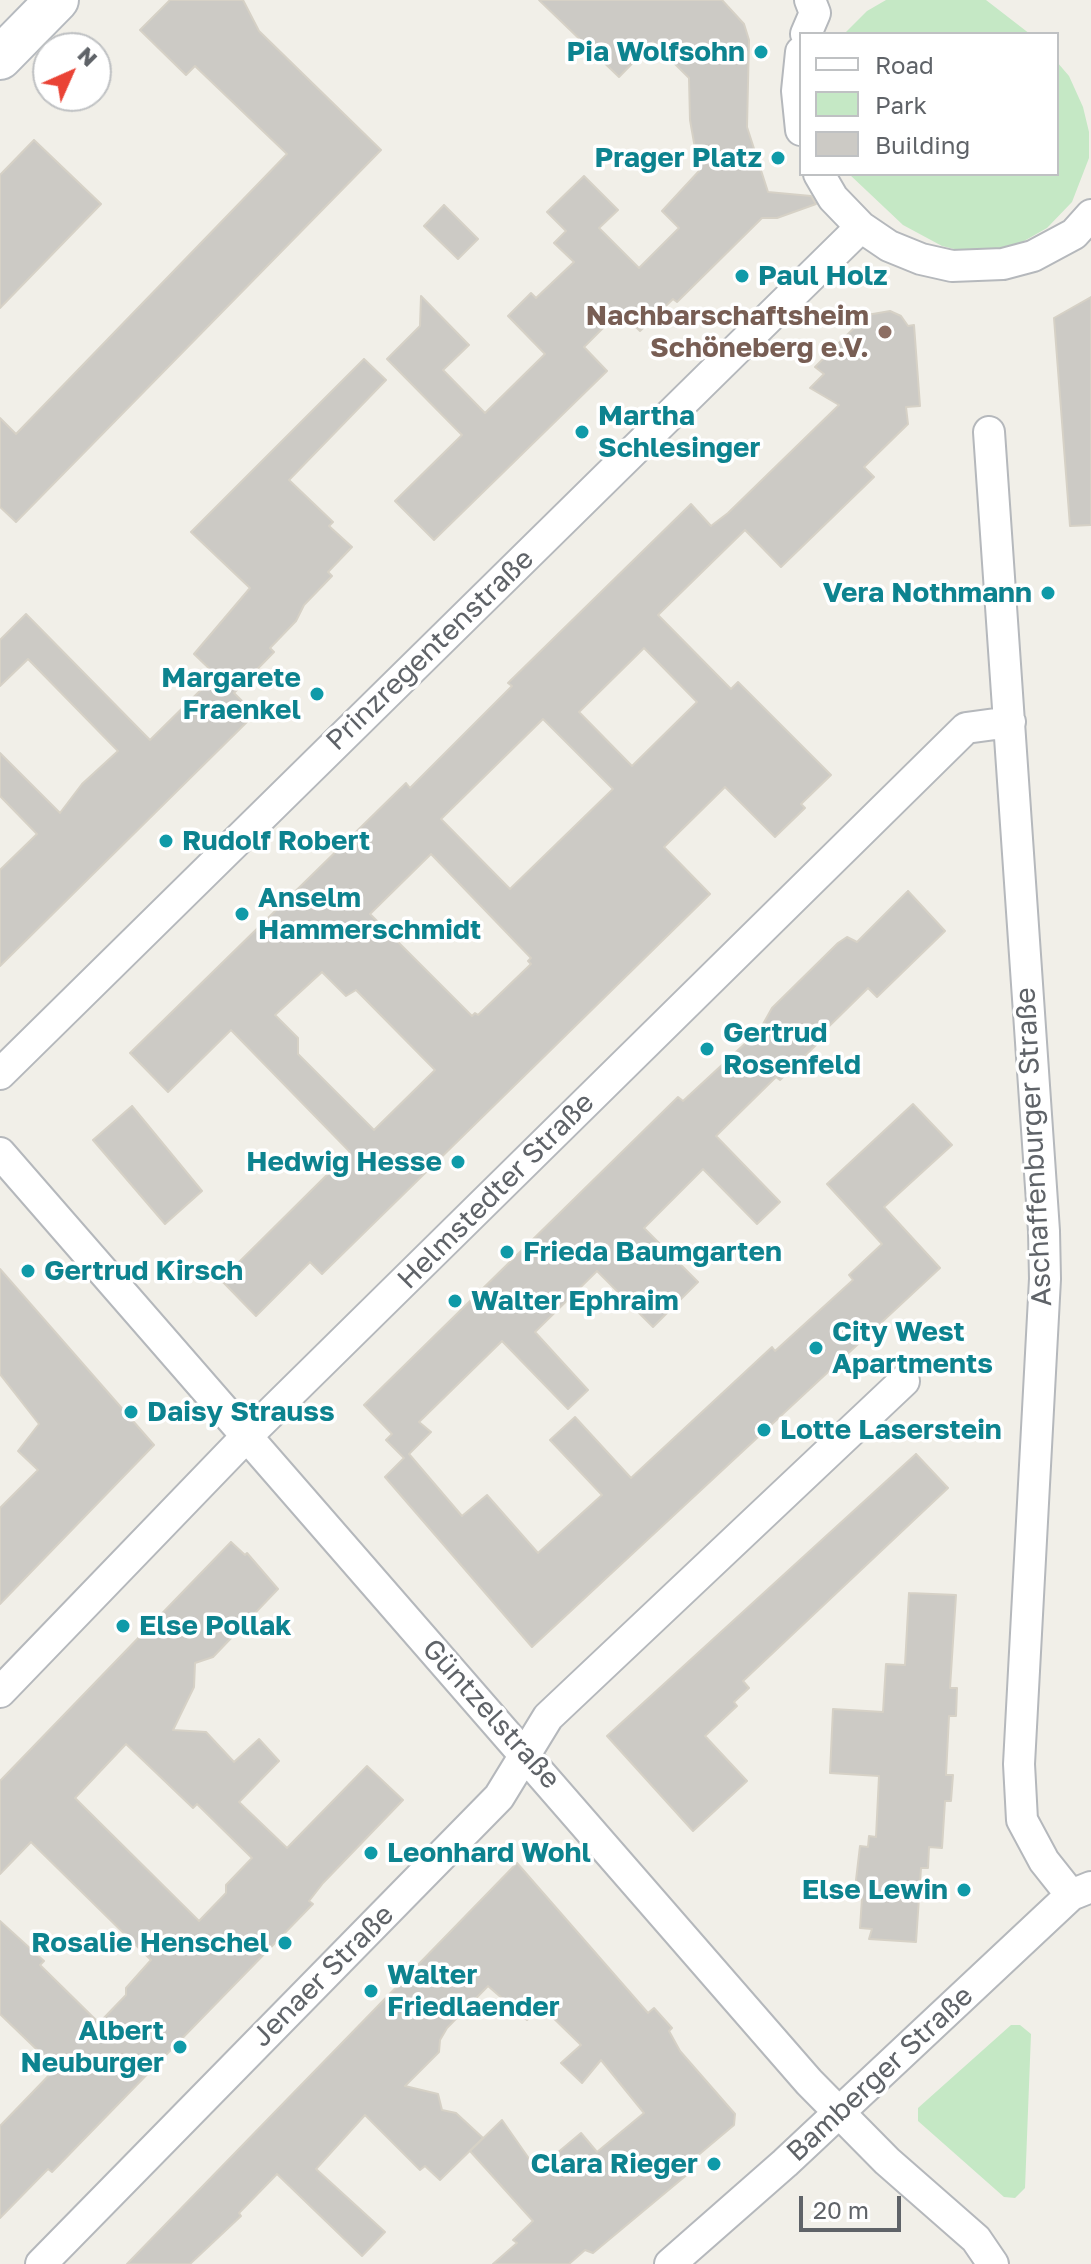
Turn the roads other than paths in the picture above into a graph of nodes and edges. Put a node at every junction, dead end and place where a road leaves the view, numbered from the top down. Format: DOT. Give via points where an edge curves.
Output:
graph roads {
  1 [pos="57,0"];
  2 [pos="0,58"];
  3 [pos="799,72"];
  4 [pos="799,110"];
  5 [pos="820,176"];
  6 [pos="1091,215"];
  7 [pos="861,227"];
  8 [pos="989,432"];
  9 [pos="1010,722"];
  10 [pos="0,1074"];
  11 [pos="0,1153"];
  12 [pos="904,1381"];
  13 [pos="245,1438"];
  14 [pos="0,1692"];
  15 [pos="525,1752"];
  16 [pos="1081,1891"];
  17 [pos="838,2113"];
  18 [pos="41,2264"];
  19 [pos="670,2264"];
  20 [pos="993,2264"];
  1 -- 2 [label="main road"];
  3 -- 4 [label="street"];
  5 -- 7 [label="street"];
  6 -- 7 [label="street" via="1074,234 1049,249 983,267 921,259"];
  7 -- 10 [label="street, Prinzregentenstraße"];
  8 -- 9 [label="street, Aschaffenburger Straße"];
  9 -- 13 [label="street, Helmstedter Straße" via="966,728"];
  9 -- 16 [label="street, Aschaffenburger Straße" via="1045,1279 1019,1764 1022,1820 1044,1861"];
  11 -- 13 [label="street, Güntzelstraße"];
  12 -- 15 [label="street, Jenaer Straße" via="578,1686"];
  13 -- 14 [label="street, Helmstedter Straße"];
  13 -- 15 [label="street, Güntzelstraße"];
  15 -- 17 [label="street, Güntzelstraße"];
  15 -- 18 [label="street, Jenaer Straße" via="499,1797"];
  16 -- 17 [label="street, Bamberger Straße"];
  17 -- 19 [label="street, Bamberger Straße"];
  17 -- 20 [label="street, Güntzelstraße" via="976,2239"];
}
